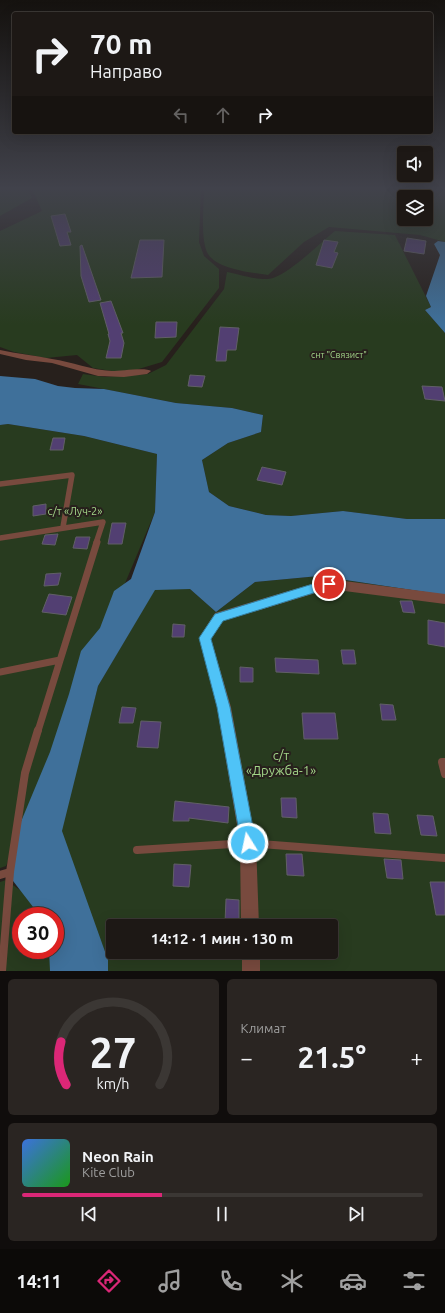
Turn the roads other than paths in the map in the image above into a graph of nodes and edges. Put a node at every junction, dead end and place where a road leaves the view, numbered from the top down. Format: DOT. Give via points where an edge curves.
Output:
graph roads {
  1 [pos="0,352"];
  2 [pos="147,371"];
  3 [pos="0,484"];
  4 [pos="63,527"];
  5 [pos="0,538"];
  6 [pos="445,600"];
  7 [pos="60,660"];
  8 [pos="0,672"];
  9 [pos="445,762"];
  10 [pos="445,774"];
  11 [pos="248,843"];
  12 [pos="137,850"];
  13 [pos="445,858"];
  14 [pos="10,872"];
  15 [pos="0,875"];
  16 [pos="250,919"];
  17 [pos="251,959"];
  18 [pos="2,971"];
  19 [pos="251,971"];
  1 -- 2 [label="street" via="98,373 124,374"];
  3 -- 4 [label="lane" via="72,475"];
  4 -- 5 [label="lane"];
  4 -- 7 [label="lane" via="103,522"];
  6 -- 11 [label="street" via="329,584 219,617 205,638 224,707"];
  7 -- 8 [label="lane"];
  7 -- 14 [label="lane" via="25,773"];
  9 -- 10 [label="lane" via="442,762"];
  11 -- 12 [label="lane"];
  11 -- 13 [label="lane"];
  11 -- 16 [label="street"];
  14 -- 15 [label="lane"];
  14 -- 18 [label="lane"];
  17 -- 19 [label="street"];
}
